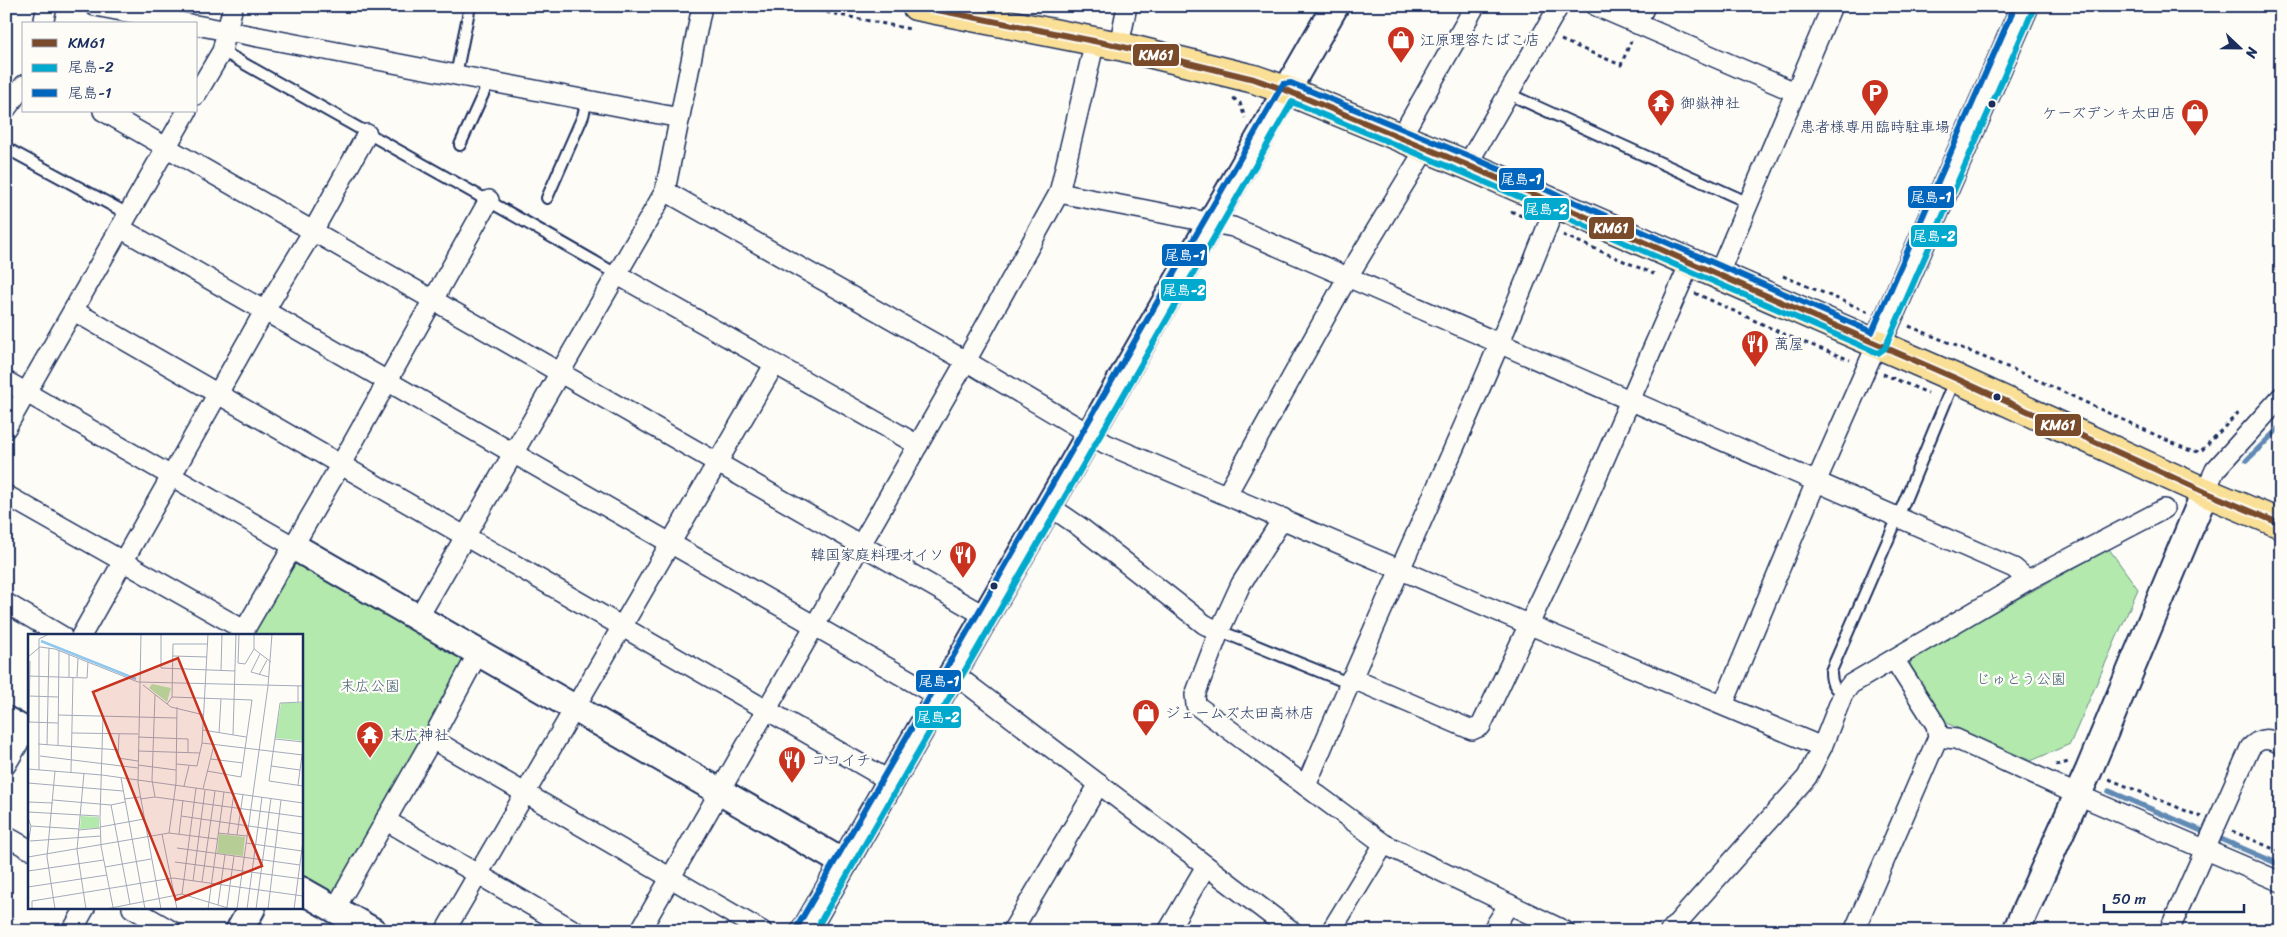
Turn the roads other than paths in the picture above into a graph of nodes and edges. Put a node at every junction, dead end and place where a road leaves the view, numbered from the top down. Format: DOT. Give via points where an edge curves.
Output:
graph roads {
  1 [pos="47,6"];
  2 [pos="95,6"];
  3 [pos="233,6"];
  4 [pos="470,6"];
  5 [pos="702,6"];
  6 [pos="1127,6"];
  7 [pos="1335,6"];
  8 [pos="1476,6"];
  9 [pos="1559,6"];
  10 [pos="1596,6"];
  11 [pos="1645,6"];
  12 [pos="1832,6"];
  13 [pos="2020,8"];
  14 [pos="917,19"];
  15 [pos="43,22"];
  16 [pos="179,22"];
  17 [pos="1638,24"];
  18 [pos="198,25"];
  19 [pos="228,31"];
  20 [pos="1107,44"];
  21 [pos="222,51"];
  22 [pos="456,76"];
  23 [pos="486,81"];
  24 [pos="22,88"];
  25 [pos="1288,91"];
  26 [pos="198,92"];
  27 [pos="1795,92"];
  28 [pos="1508,94"];
  29 [pos="587,100"];
  30 [pos="6,110"];
  31 [pos="105,112"];
  32 [pos="186,112"];
  33 [pos="680,118"];
  34 [pos="367,134"];
  35 [pos="1401,137"];
  36 [pos="460,145"];
  37 [pos="166,147"];
  38 [pos="6,148"];
  39 [pos="1426,148"];
  40 [pos="1467,165"];
  41 [pos="665,191"];
  42 [pos="1059,193"];
  43 [pos="546,198"];
  44 [pos="489,200"];
  45 [pos="1749,203"];
  46 [pos="1556,204"];
  47 [pos="124,221"];
  48 [pos="1212,223"];
  49 [pos="313,231"];
  50 [pos="1690,263"];
  51 [pos="616,274"];
  52 [pos="1718,275"];
  53 [pos="1347,278"];
  54 [pos="433,300"];
  55 [pos="265,310"];
  56 [pos="74,311"];
  57 [pos="1498,344"];
  58 [pos="1878,344"];
  59 [pos="966,361"];
  60 [pos="774,365"];
  61 [pos="559,372"];
  62 [pos="1955,378"];
  63 [pos="6,382"];
  64 [pos="387,382"];
  65 [pos="26,393"];
  66 [pos="218,394"];
  67 [pos="2281,397"];
  68 [pos="1631,401"];
  69 [pos="6,428"];
  70 [pos="1090,434"];
  71 [pos="918,445"];
  72 [pos="513,453"];
  73 [pos="717,462"];
  74 [pos="341,464"];
  75 [pos="171,477"];
  76 [pos="1816,482"];
  77 [pos="2205,492"];
  78 [pos="1227,494"];
  79 [pos="6,495"];
  80 [pos="1048,505"];
  81 [pos="2164,509"];
  82 [pos="1898,517"];
  83 [pos="1283,518"];
  84 [pos="2281,524"];
  85 [pos="465,536"];
  86 [pos="670,543"];
  87 [pos="861,544"];
  88 [pos="293,546"];
  89 [pos="123,561"];
  90 [pos="1399,569"];
  91 [pos="2028,580"];
  92 [pos="6,604"];
  93 [pos="985,616"];
  94 [pos="418,618"];
  95 [pos="815,625"];
  96 [pos="1530,625"];
  97 [pos="622,626"];
  98 [pos="1219,632"];
  99 [pos="242,633"];
  100 [pos="58,634"];
  101 [pos="82,634"];
  102 [pos="478,653"];
  103 [pos="1894,659"];
  104 [pos="953,673"];
  105 [pos="1350,680"];
  106 [pos="1843,694"];
  107 [pos="940,697"];
  108 [pos="1723,705"];
  109 [pos="573,709"];
  110 [pos="767,709"];
  111 [pos="22,728"];
  112 [pos="1938,737"];
  113 [pos="432,739"];
  114 [pos="2281,744"];
  115 [pos="1822,747"];
  116 [pos="6,765"];
  117 [pos="890,781"];
  118 [pos="1099,784"];
  119 [pos="1306,786"];
  120 [pos="526,792"];
  121 [pos="719,793"];
  122 [pos="2078,794"];
  123 [pos="385,820"];
  124 [pos="6,836"];
  125 [pos="1384,844"];
  126 [pos="28,848"];
  127 [pos="2205,849"];
  128 [pos="844,863"];
  129 [pos="1206,866"];
  130 [pos="477,876"];
  131 [pos="670,878"];
  132 [pos="2281,882"];
  133 [pos="302,891"];
  134 [pos="1509,904"];
  135 [pos="335,909"];
  136 [pos="84,910"];
  137 [pos="135,910"];
  138 [pos="251,910"];
  139 [pos="72,931"];
  140 [pos="172,931"];
  141 [pos="240,931"];
  142 [pos="374,931"];
  143 [pos="445,931"];
  144 [pos="575,931"];
  145 [pos="640,931"];
  146 [pos="762,931"];
  147 [pos="805,931"];
  148 [pos="1012,931"];
  149 [pos="1168,931"];
  150 [pos="1292,931"];
  151 [pos="1332,931"];
  152 [pos="1492,931"];
  153 [pos="1565,931"];
  154 [pos="1670,931"];
  155 [pos="1854,931"];
  156 [pos="2016,931"];
  157 [pos="2169,931"];
  1 -- 15 [label="street"];
  2 -- 16 [label="street"];
  3 -- 19 [label="street"];
  4 -- 22 [label="lane"];
  5 -- 33 [label="street"];
  6 -- 20 [label="street"];
  7 -- 25 [label="street"];
  8 -- 35 [label="street"];
  9 -- 28 [label="street"];
  10 -- 17 [label="street"];
  11 -- 17 [label="street"];
  12 -- 27 [label="street"];
  13 -- 58 [label="street"];
  14 -- 20 [label="highway"];
  17 -- 27 [label="street"];
  18 -- 19 [label="street"];
  19 -- 21 [label="street"];
  19 -- 22 [label="street"];
  20 -- 25 [label="highway" via="1254,79"];
  20 -- 42 [label="street"];
  21 -- 26 [label="street"];
  21 -- 34 [label="lane"];
  22 -- 23 [label="street"];
  23 -- 29 [label="street"];
  23 -- 36 [label="lane"];
  24 -- 30 [label="street"];
  25 -- 35 [label="highway"];
  25 -- 48 [label="street"];
  27 -- 45 [label="street"];
  28 -- 40 [label="street"];
  28 -- 45 [label="lane"];
  29 -- 33 [label="street"];
  29 -- 43 [label="lane"];
  31 -- 37 [label="street"];
  32 -- 37 [label="street"];
  33 -- 41 [label="street"];
  34 -- 44 [label="lane"];
  34 -- 49 [label="street"];
  35 -- 39 [label="highway"];
  37 -- 47 [label="street"];
  37 -- 49 [label="street"];
  38 -- 47 [label="lane"];
  39 -- 40 [label="highway"];
  39 -- 53 [label="street"];
  40 -- 46 [label="highway"];
  41 -- 51 [label="street"];
  41 -- 59 [label="street"];
  42 -- 48 [label="street"];
  42 -- 59 [label="street"];
  44 -- 51 [label="lane"];
  44 -- 54 [label="street"];
  45 -- 52 [label="street"];
  46 -- 50 [label="highway"];
  46 -- 57 [label="street"];
  47 -- 55 [label="street"];
  47 -- 56 [label="street"];
  48 -- 53 [label="street" via="1232,227"];
  48 -- 70 [label="street"];
  49 -- 54 [label="street"];
  49 -- 55 [label="street"];
  50 -- 52 [label="highway"];
  50 -- 68 [label="street"];
  51 -- 60 [label="street"];
  51 -- 61 [label="street"];
  52 -- 58 [label="highway"];
  53 -- 57 [label="street"];
  53 -- 78 [label="street"];
  54 -- 61 [label="street"];
  54 -- 64 [label="street"];
  55 -- 64 [label="street"];
  55 -- 66 [label="street"];
  56 -- 65 [label="street"];
  56 -- 66 [label="street"];
  57 -- 68 [label="street"];
  57 -- 90 [label="street"];
  58 -- 62 [label="highway"];
  58 -- 76 [label="street"];
  59 -- 70 [label="street"];
  59 -- 71 [label="street"];
  60 -- 71 [label="street"];
  60 -- 73 [label="street"];
  61 -- 72 [label="street"];
  61 -- 73 [label="street"];
  62 -- 77 [label="highway"];
  62 -- 82 [label="lane"];
  63 -- 65 [label="street"];
  64 -- 72 [label="street"];
  64 -- 74 [label="street"];
  65 -- 69 [label="street"];
  65 -- 75 [label="street"];
  66 -- 74 [label="street"];
  66 -- 75 [label="street"];
  67 -- 77 [label="street" via="2215,470"];
  68 -- 76 [label="street"];
  68 -- 96 [label="street"];
  70 -- 78 [label="street" via="1106,444"];
  70 -- 80 [label="street"];
  71 -- 87 [label="street"];
  72 -- 85 [label="street"];
  72 -- 86 [label="street"];
  73 -- 86 [label="street"];
  73 -- 87 [label="street"];
  74 -- 85 [label="street"];
  74 -- 88 [label="street"];
  75 -- 88 [label="street"];
  75 -- 89 [label="street"];
  76 -- 82 [label="street"];
  76 -- 108 [label="street"];
  77 -- 84 [label="highway"];
  77 -- 122 [label="street"];
  78 -- 83 [label="street"];
  79 -- 89 [label="street"];
  80 -- 93 [label="street"];
  80 -- 98 [label="street" via="1204,624"];
  81 -- 91 [label="street"];
  82 -- 91 [label="street" via="2014,568"];
  82 -- 106 [label="lane" via="1831,671 1835,689"];
  83 -- 90 [label="street"];
  83 -- 98 [label="street" via="1241,584"];
  85 -- 94 [label="street"];
  85 -- 97 [label="street"];
  86 -- 95 [label="street"];
  86 -- 97 [label="street"];
  87 -- 93 [label="street"];
  87 -- 95 [label="street"];
  88 -- 94 [label="street"];
  88 -- 99 [label="street"];
  89 -- 99 [label="street"];
  89 -- 101 [label="street"];
  90 -- 96 [label="street"];
  90 -- 105 [label="street"];
  91 -- 103 [label="street"];
  92 -- 100 [label="street"];
  93 -- 104 [label="street"];
  94 -- 102 [label="street"];
  95 -- 107 [label="street"];
  95 -- 110 [label="street"];
  96 -- 105 [label="street" via="1481,726 1472,730"];
  96 -- 108 [label="street"];
  97 -- 109 [label="street"];
  97 -- 110 [label="street"];
  98 -- 105 [label="lane"];
  98 -- 119 [label="street" via="1195,695 1196,705"];
  102 -- 109 [label="street"];
  102 -- 113 [label="street"];
  103 -- 106 [label="street" via="1851,684"];
  103 -- 112 [label="street" via="1936,725"];
  104 -- 107 [label="street"];
  104 -- 118 [label="street"];
  105 -- 119 [label="street"];
  106 -- 115 [label="street"];
  107 -- 117 [label="street"];
  108 -- 115 [label="street"];
  109 -- 120 [label="street"];
  109 -- 121 [label="street"];
  110 -- 117 [label="street"];
  110 -- 121 [label="street"];
  111 -- 116 [label="street"];
  112 -- 122 [label="street" via="1956,739"];
  112 -- 155 [label="street"];
  113 -- 120 [label="street"];
  113 -- 123 [label="street"];
  114 -- 127 [label="street" via="2265,739 2250,748"];
  115 -- 154 [label="street" via="1807,777"];
  117 -- 128 [label="street"];
  118 -- 129 [label="street"];
  118 -- 148 [label="street"];
  119 -- 125 [label="street"];
  120 -- 130 [label="street"];
  120 -- 131 [label="street"];
  121 -- 128 [label="street"];
  121 -- 131 [label="street"];
  122 -- 127 [label="street"];
  122 -- 156 [label="street"];
  123 -- 130 [label="street"];
  123 -- 135 [label="street"];
  124 -- 126 [label="street"];
  125 -- 134 [label="street"];
  125 -- 151 [label="street"];
  127 -- 132 [label="street"];
  127 -- 157 [label="street"];
  128 -- 147 [label="street"];
  129 -- 149 [label="street"];
  129 -- 150 [label="street"];
  130 -- 143 [label="street"];
  130 -- 144 [label="street"];
  131 -- 145 [label="street"];
  131 -- 146 [label="street"];
  133 -- 135 [label="street"];
  134 -- 152 [label="street"];
  134 -- 153 [label="street"];
  135 -- 142 [label="street"];
  136 -- 139 [label="street"];
  137 -- 140 [label="street"];
  138 -- 141 [label="street"];
}
